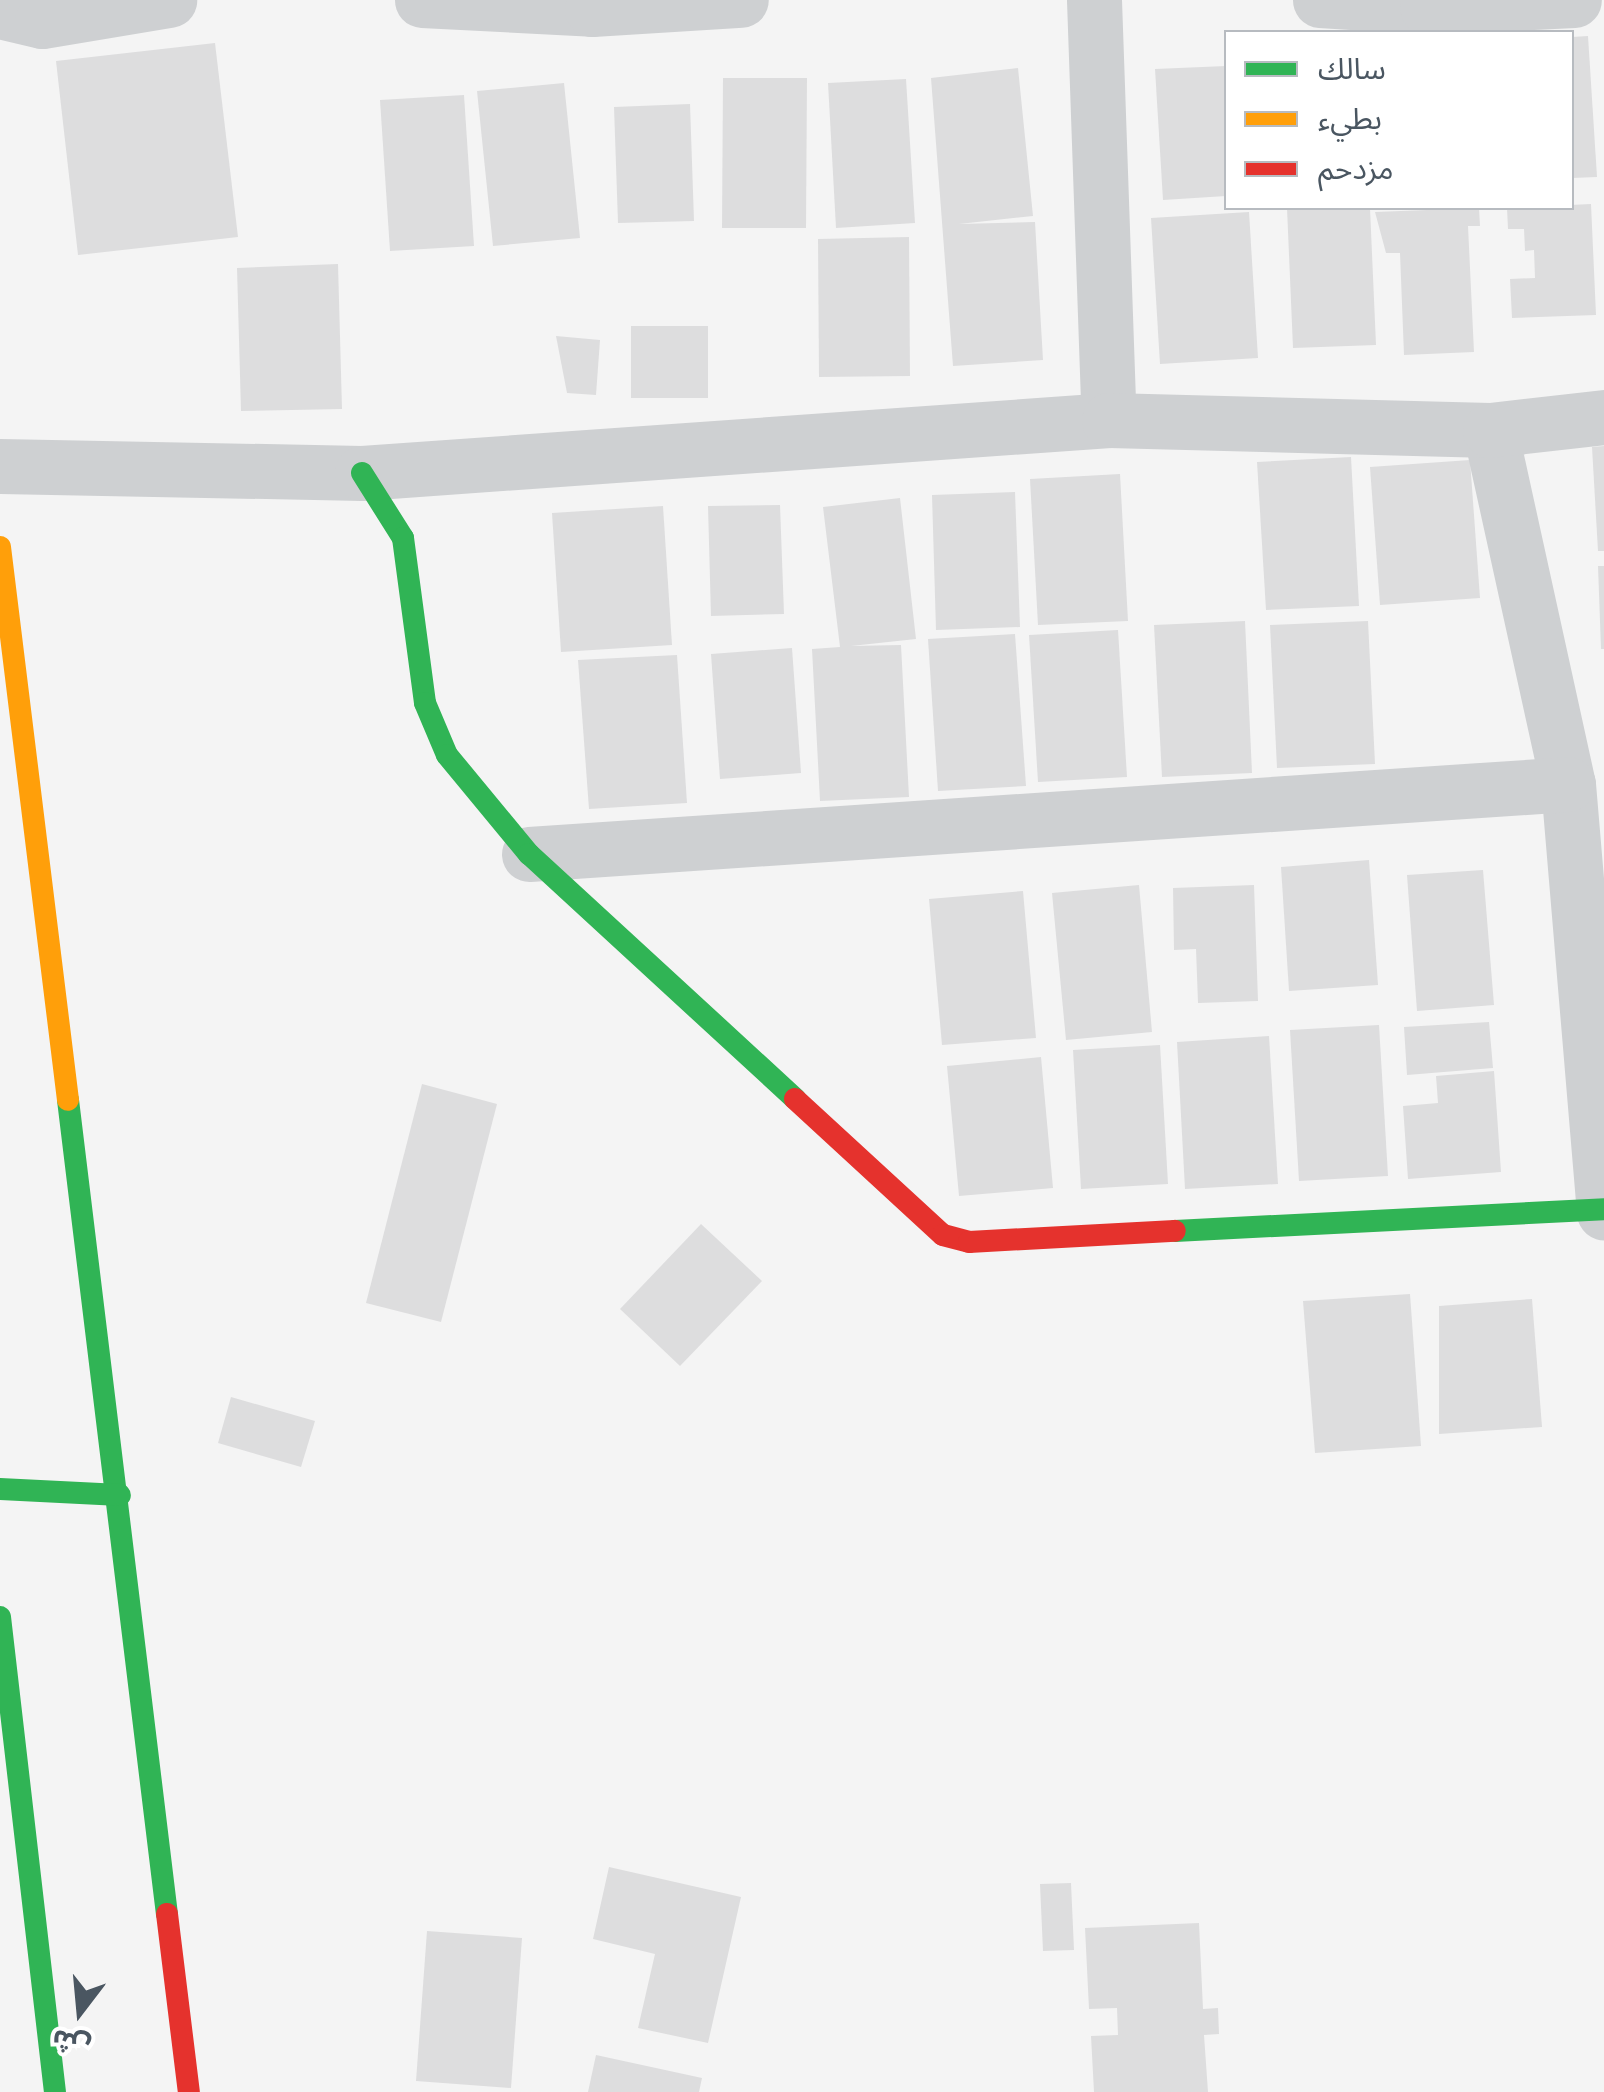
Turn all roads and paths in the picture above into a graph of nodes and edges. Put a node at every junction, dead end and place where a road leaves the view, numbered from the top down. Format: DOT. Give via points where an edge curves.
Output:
graph roads {
  1 [pos="169,0"];
  2 [pos="422,0"];
  3 [pos="741,0"];
  4 [pos="1094,0"];
  5 [pos="1320,0"];
  6 [pos="1574,0"];
  7 [pos="1427,4"];
  8 [pos="0,10"];
  9 [pos="1604,417"];
  10 [pos="1108,420"];
  11 [pos="1490,430"];
  12 [pos="0,466"];
  13 [pos="362,473"];
  14 [pos="0,547"];
  15 [pos="1568,784"];
  16 [pos="529,854"];
  17 [pos="1604,1211"];
  18 [pos="0,1488"];
  19 [pos="120,1496"];
  20 [pos="0,1617"];
  21 [pos="55,2092"];
  22 [pos="189,2092"];
  1 -- 8 [label="street" via="42,21"];
  2 -- 3 [label="street" via="592,9"];
  4 -- 10 [label="street"];
  5 -- 7 [label="street"];
  6 -- 7 [label="street"];
  9 -- 11 [label="street"];
  10 -- 11 [label="street"];
  10 -- 13 [label="street"];
  11 -- 15 [label="street"];
  12 -- 13 [label="street"];
  13 -- 16 [label="main road" via="403,538 425,704 440,738"];
  14 -- 19 [label="main road"];
  15 -- 16 [label="street"];
  15 -- 17 [label="street"];
  16 -- 17 [label="main road" via="943,1235 968,1242"];
  18 -- 19 [label="main road"];
  19 -- 22 [label="main road"];
  20 -- 21 [label="main road"];
}
